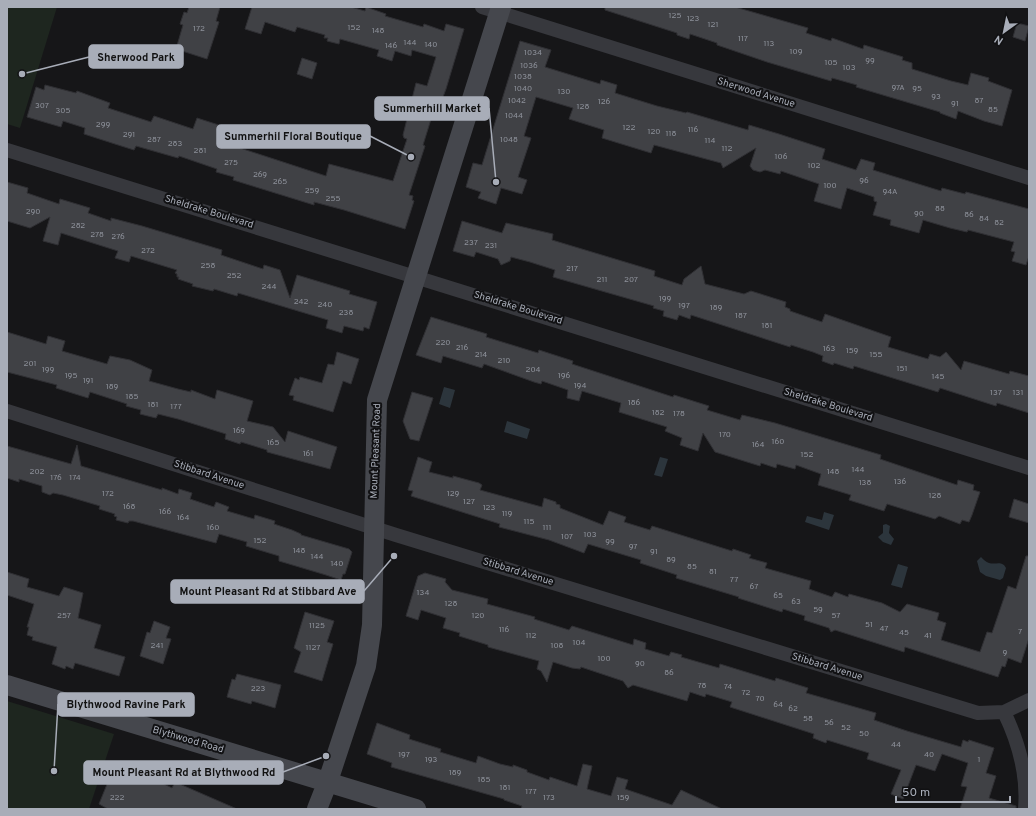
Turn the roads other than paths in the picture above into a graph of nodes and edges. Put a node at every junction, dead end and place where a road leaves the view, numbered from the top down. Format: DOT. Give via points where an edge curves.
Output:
graph roads {
  1 [pos="494,9"];
  2 [pos="7,150"];
  3 [pos="1029,178"];
  4 [pos="416,276"];
  5 [pos="7,411"];
  6 [pos="1029,468"];
  7 [pos="374,528"];
  8 [pos="7,685"];
  9 [pos="1029,700"];
  10 [pos="1004,712"];
  11 [pos="328,781"];
  12 [pos="317,809"];
  13 [pos="416,809"];
  14 [pos="1025,809"];
  1 -- 3 [label="street, Sherwood Avenue"];
  1 -- 4 [label="main road, Mount Pleasant Road"];
  2 -- 4 [label="street, Sheldrake Boulevard"];
  4 -- 6 [label="street, Sheldrake Boulevard"];
  4 -- 7 [label="main road, Mount Pleasant Road" via="377,400"];
  5 -- 7 [label="street, Stibbard Avenue"];
  7 -- 10 [label="street, Stibbard Avenue" via="978,713"];
  7 -- 11 [label="main road, Mount Pleasant Road" via="370,649"];
  8 -- 11 [label="main road, Blythwood Road"];
  9 -- 10 [label="street, Stibbard Avenue"];
  10 -- 14 [label="street" via="1014,733 1025,775"];
  11 -- 12 [label="main road, Mount Pleasant Road"];
  11 -- 13 [label="main road, Blythwood Road"];
}
